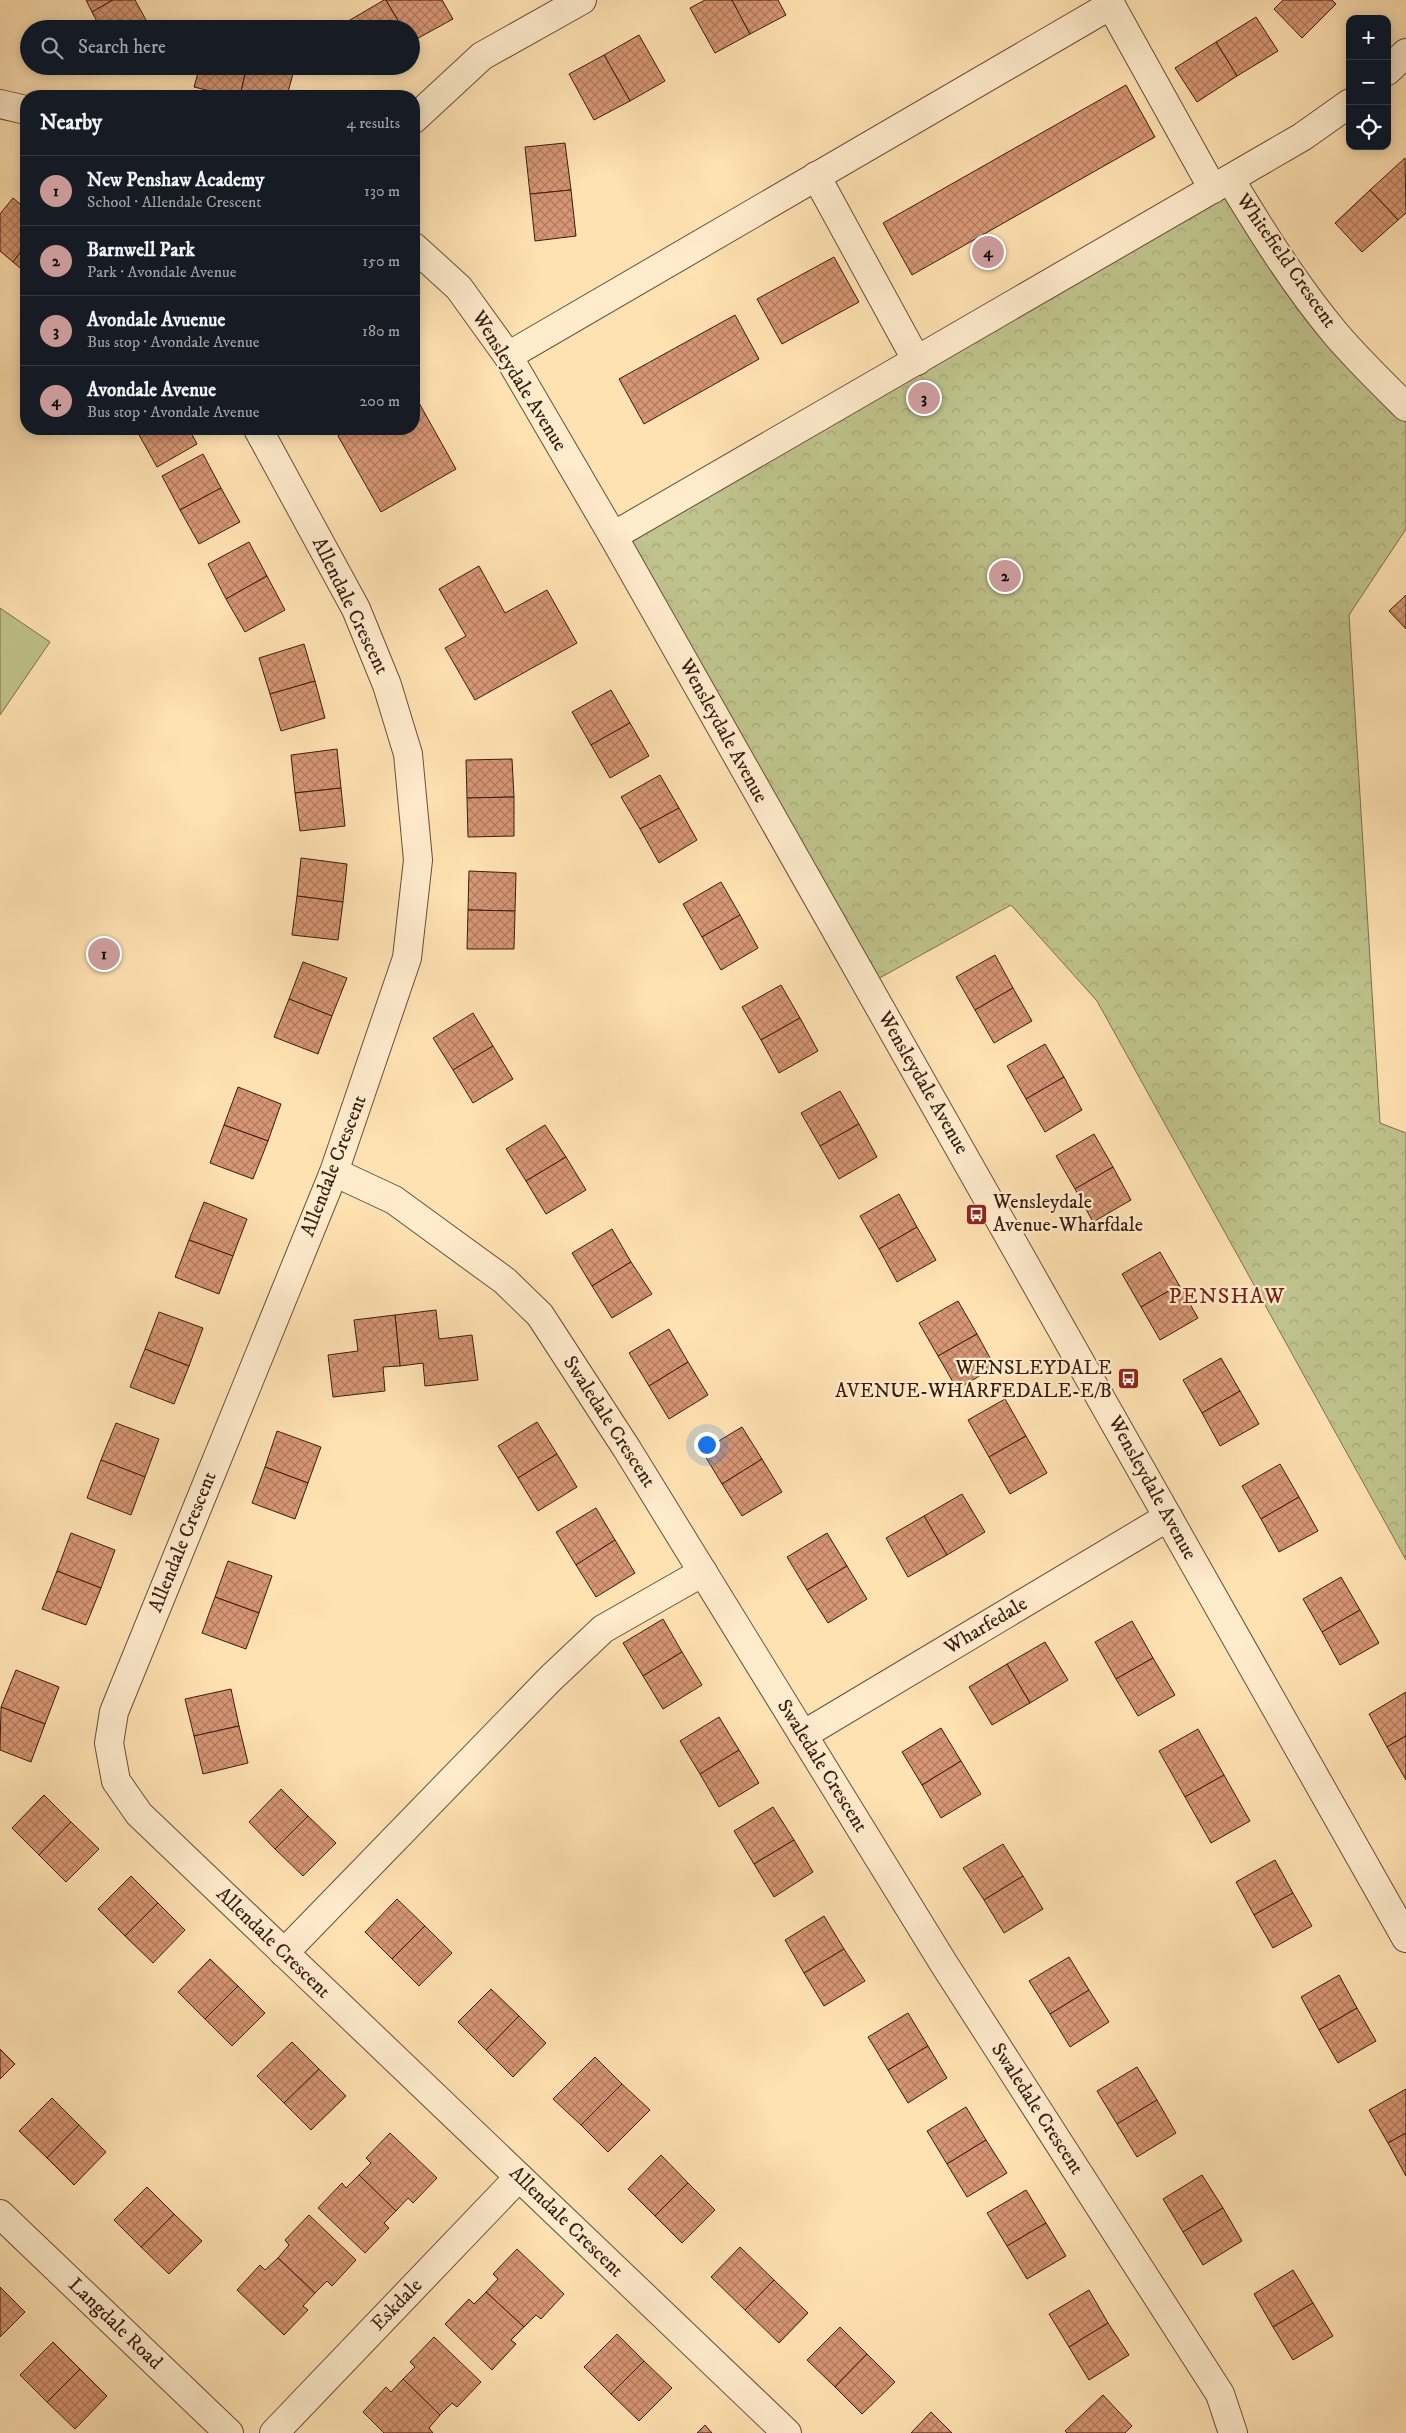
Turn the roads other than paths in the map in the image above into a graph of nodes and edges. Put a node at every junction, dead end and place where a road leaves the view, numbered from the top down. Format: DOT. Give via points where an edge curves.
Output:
graph roads {
  1 [pos="582,0"];
  2 [pos="1109,3"];
  3 [pos="1406,53"];
  4 [pos="1391,68"];
  5 [pos="0,104"];
  6 [pos="1347,105"];
  7 [pos="20,109"];
  8 [pos="420,113"];
  9 [pos="816,176"];
  10 [pos="1222,184"];
  11 [pos="420,252"];
  12 [pos="508,356"];
  13 [pos="916,361"];
  14 [pos="1406,407"];
  15 [pos="261,435"];
  16 [pos="613,536"];
  17 [pos="334,1172"];
  18 [pos="1168,1517"];
  19 [pos="703,1572"];
  20 [pos="803,1735"];
  21 [pos="1406,1938"];
  22 [pos="284,1953"];
  23 [pos="519,2178"];
  24 [pos="0,2214"];
  25 [pos="229,2433"];
  26 [pos="274,2433"];
  27 [pos="787,2433"];
  28 [pos="1233,2433"];
  1 -- 8 [label="street" via="482,56"];
  2 -- 9 [label="street"];
  2 -- 10 [label="street, Whitefield Crescent"];
  3 -- 4 [label="street"];
  5 -- 7 [label="street"];
  6 -- 10 [label="street" via="1302,137"];
  9 -- 12 [label="street"];
  9 -- 13 [label="street"];
  10 -- 13 [label="street"];
  10 -- 14 [label="street, Whitefield Crescent" via="1335,333"];
  11 -- 12 [label="street, Wensleydale Avenue" via="459,288"];
  12 -- 16 [label="street, Wensleydale Avenue"];
  13 -- 16 [label="street"];
  15 -- 17 [label="street, Allendale Crescent" via="356,609 388,685 408,754 418,860 407,958"];
  16 -- 18 [label="street, Wensleydale Avenue"];
  17 -- 19 [label="street, Swaledale Crescent" via="394,1200 505,1281 540,1315"];
  17 -- 22 [label="street, Allendale Crescent" via="114,1712 109,1742 116,1781 140,1814"];
  18 -- 20 [label="street, Wharfedale"];
  18 -- 21 [label="street, Wensleydale Avenue"];
  19 -- 20 [label="street, Swaledale Crescent"];
  19 -- 22 [label="street" via="603,1629 550,1679"];
  20 -- 28 [label="street, Swaledale Crescent" via="944,1964 1220,2394"];
  22 -- 23 [label="street, Allendale Crescent"];
  23 -- 26 [label="street, Eskdale"];
  23 -- 27 [label="street, Allendale Crescent"];
  24 -- 25 [label="street, Langdale Road"];
}
